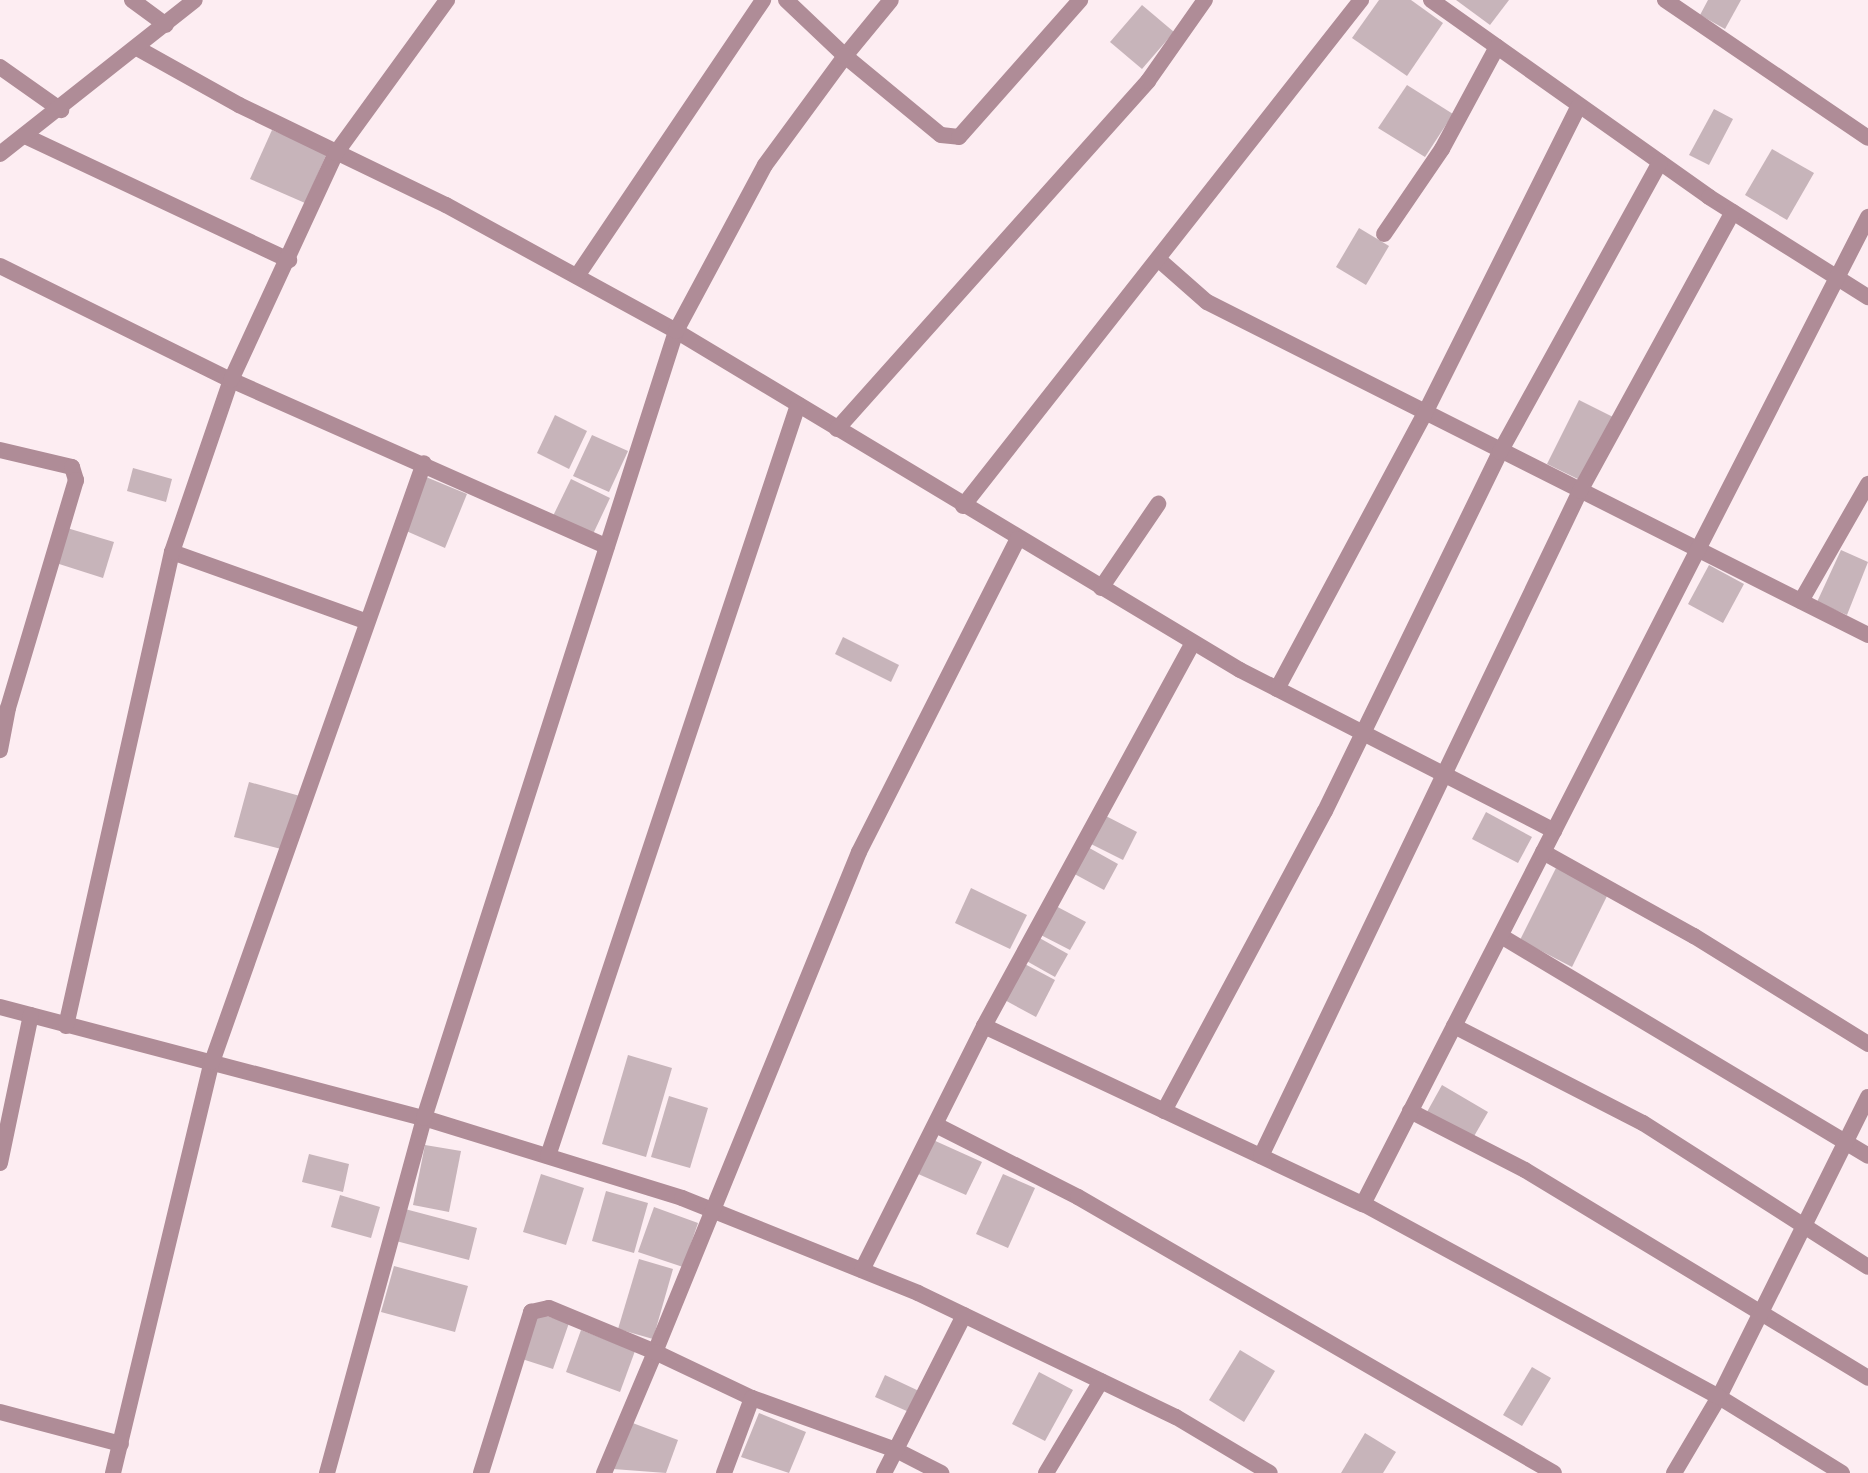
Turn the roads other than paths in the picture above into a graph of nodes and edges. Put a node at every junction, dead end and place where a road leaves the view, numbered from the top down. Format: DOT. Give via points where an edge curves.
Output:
graph roads {
  1 [pos="132,0"];
  2 [pos="195,0"];
  3 [pos="447,0"];
  4 [pos="763,0"];
  5 [pos="786,0"];
  6 [pos="891,0"];
  7 [pos="1080,0"];
  8 [pos="1205,0"];
  9 [pos="1361,0"];
  10 [pos="1431,0"];
  11 [pos="1665,0"];
  12 [pos="166,25"];
  13 [pos="1497,47"];
  14 [pos="137,48"];
  15 [pos="845,56"];
  16 [pos="0,67"];
  17 [pos="1579,106"];
  18 [pos="61,110"];
  19 [pos="25,136"];
  20 [pos="1868,138"];
  21 [pos="336,153"];
  22 [pos="0,154"];
  23 [pos="1660,162"];
  24 [pos="1733,212"];
  25 [pos="1868,217"];
  26 [pos="1384,234"];
  27 [pos="1158,259"];
  28 [pos="289,260"];
  29 [pos="0,266"];
  30 [pos="577,276"];
  31 [pos="1839,279"];
  32 [pos="1868,297"];
  33 [pos="676,331"];
  34 [pos="231,380"];
  35 [pos="798,405"];
  36 [pos="1424,415"];
  37 [pos="837,429"];
  38 [pos="0,450"];
  39 [pos="1500,452"];
  40 [pos="424,463"];
  41 [pos="1868,484"];
  42 [pos="1580,491"];
  43 [pos="1158,504"];
  44 [pos="963,506"];
  45 [pos="1018,539"];
  46 [pos="607,547"];
  47 [pos="1700,549"];
  48 [pos="172,552"];
  49 [pos="1101,588"];
  50 [pos="1801,601"];
  51 [pos="367,622"];
  52 [pos="1868,635"];
  53 [pos="1193,643"];
  54 [pos="1277,689"];
  55 [pos="4,707"];
  56 [pos="1359,731"];
  57 [pos="0,750"];
  58 [pos="1443,775"];
  59 [pos="1554,831"];
  60 [pos="1543,852"];
  61 [pos="1501,936"];
  62 [pos="0,1007"];
  63 [pos="31,1015"];
  64 [pos="66,1026"];
  65 [pos="984,1026"];
  66 [pos="1454,1026"];
  67 [pos="1868,1044"];
  68 [pos="212,1062"];
  69 [pos="1868,1097"];
  70 [pos="1164,1111"];
  71 [pos="1410,1111"];
  72 [pos="424,1118"];
  73 [pos="936,1125"];
  74 [pos="1845,1143"];
  75 [pos="548,1156"];
  76 [pos="1261,1156"];
  77 [pos="1868,1156"];
  78 [pos="0,1163"];
  79 [pos="1363,1204"];
  80 [pos="715,1211"];
  81 [pos="1803,1227"];
  82 [pos="1868,1267"];
  83 [pos="862,1270"];
  84 [pos="1762,1310"];
  85 [pos="964,1315"];
  86 [pos="655,1352"];
  87 [pos="1868,1378"];
  88 [pos="1101,1381"];
  89 [pos="1719,1397"];
  90 [pos="752,1398"];
  91 [pos="0,1412"];
  92 [pos="121,1444"];
  93 [pos="896,1450"];
  94 [pos="113,1473"];
  95 [pos="327,1473"];
  96 [pos="481,1473"];
  97 [pos="604,1473"];
  98 [pos="724,1473"];
  99 [pos="884,1473"];
  100 [pos="941,1473"];
  101 [pos="1046,1473"];
  102 [pos="1270,1473"];
  103 [pos="1554,1473"];
  104 [pos="1674,1473"];
  105 [pos="1842,1473"];
  1 -- 12 [label="street"];
  2 -- 12 [label="street"];
  3 -- 21 [label="street"];
  4 -- 30 [label="street"];
  5 -- 15 [label="street"];
  6 -- 15 [label="street"];
  7 -- 15 [label="street" via="959,137 941,135"];
  8 -- 37 [label="street" via="1148,81"];
  9 -- 27 [label="street"];
  10 -- 13 [label="street"];
  11 -- 20 [label="street"];
  12 -- 14 [label="street"];
  13 -- 17 [label="street"];
  13 -- 26 [label="street" via="1442,149"];
  14 -- 18 [label="street"];
  14 -- 21 [label="street"];
  15 -- 33 [label="street" via="765,165"];
  16 -- 18 [label="street"];
  17 -- 23 [label="street"];
  17 -- 36 [label="street"];
  18 -- 19 [label="street"];
  19 -- 22 [label="street"];
  19 -- 28 [label="street"];
  21 -- 28 [label="street"];
  21 -- 30 [label="street"];
  23 -- 24 [label="street"];
  23 -- 39 [label="street"];
  24 -- 31 [label="street"];
  24 -- 42 [label="street"];
  25 -- 31 [label="street"];
  27 -- 36 [label="street" via="1207,302"];
  27 -- 44 [label="street"];
  28 -- 34 [label="street"];
  29 -- 34 [label="street"];
  30 -- 33 [label="street"];
  31 -- 32 [label="street"];
  31 -- 47 [label="street"];
  33 -- 35 [label="street"];
  33 -- 46 [label="street"];
  34 -- 40 [label="street"];
  34 -- 48 [label="street"];
  35 -- 37 [label="street"];
  35 -- 75 [label="street"];
  36 -- 39 [label="street"];
  36 -- 54 [label="street"];
  37 -- 44 [label="street"];
  38 -- 55 [label="street" via="72,467 76,480"];
  39 -- 42 [label="street"];
  39 -- 56 [label="street"];
  40 -- 46 [label="street"];
  40 -- 51 [label="street"];
  41 -- 50 [label="street"];
  42 -- 47 [label="street"];
  42 -- 58 [label="street"];
  43 -- 49 [label="street"];
  44 -- 45 [label="street"];
  45 -- 49 [label="street"];
  45 -- 80 [label="street" via="859,852"];
  46 -- 72 [label="street"];
  47 -- 50 [label="street"];
  47 -- 59 [label="street"];
  48 -- 51 [label="street"];
  48 -- 64 [label="street"];
  49 -- 53 [label="street"];
  50 -- 52 [label="street"];
  51 -- 68 [label="street"];
  53 -- 54 [label="street"];
  53 -- 65 [label="street"];
  54 -- 56 [label="street"];
  55 -- 57 [label="street"];
  56 -- 58 [label="street"];
  56 -- 70 [label="street" via="1325,811"];
  58 -- 59 [label="street"];
  58 -- 76 [label="street"];
  59 -- 60 [label="street"];
  60 -- 61 [label="street"];
  60 -- 67 [label="street" via="1694,936"];
  61 -- 66 [label="street"];
  61 -- 74 [label="street"];
  62 -- 63 [label="street"];
  63 -- 64 [label="street"];
  63 -- 78 [label="street"];
  64 -- 68 [label="street"];
  65 -- 70 [label="street"];
  65 -- 73 [label="street"];
  66 -- 71 [label="street"];
  66 -- 81 [label="street" via="1643,1123"];
  68 -- 72 [label="street"];
  68 -- 92 [label="street"];
  69 -- 74 [label="street"];
  70 -- 76 [label="street"];
  71 -- 79 [label="street"];
  71 -- 84 [label="street" via="1525,1170"];
  72 -- 75 [label="street"];
  72 -- 95 [label="street"];
  73 -- 83 [label="street"];
  73 -- 103 [label="street" via="1078,1197"];
  74 -- 77 [label="street"];
  74 -- 81 [label="street"];
  75 -- 80 [label="street"];
  76 -- 79 [label="street"];
  79 -- 89 [label="street"];
  80 -- 83 [label="street"];
  80 -- 86 [label="street"];
  81 -- 82 [label="street"];
  81 -- 84 [label="street"];
  83 -- 85 [label="street"];
  84 -- 87 [label="street"];
  84 -- 89 [label="street"];
  85 -- 88 [label="street"];
  85 -- 93 [label="street"];
  86 -- 90 [label="street"];
  86 -- 96 [label="street" via="549,1308 531,1312"];
  86 -- 97 [label="street"];
  88 -- 101 [label="street"];
  88 -- 102 [label="street" via="1176,1417"];
  89 -- 104 [label="street"];
  89 -- 105 [label="street"];
  90 -- 93 [label="street"];
  90 -- 98 [label="street"];
  91 -- 92 [label="street"];
  92 -- 94 [label="street"];
  93 -- 99 [label="street"];
  93 -- 100 [label="street"];
}
